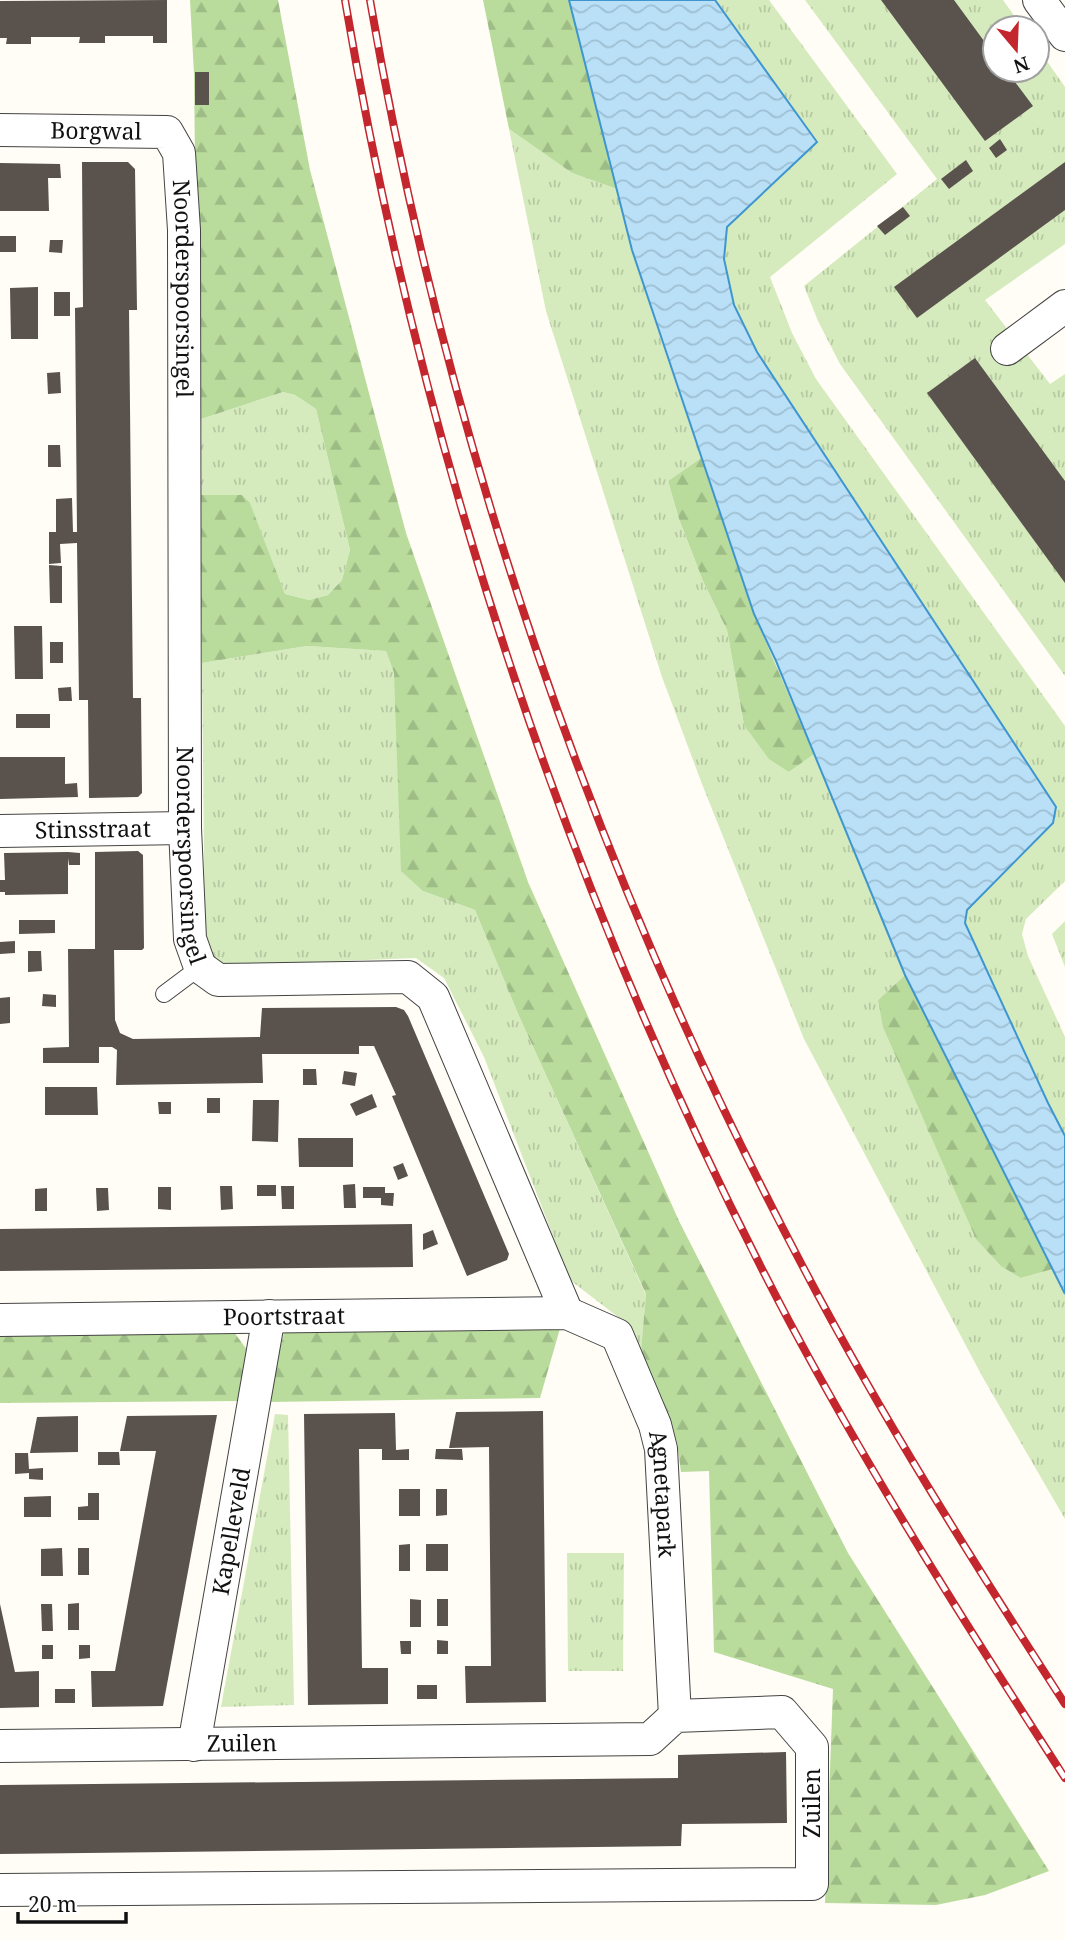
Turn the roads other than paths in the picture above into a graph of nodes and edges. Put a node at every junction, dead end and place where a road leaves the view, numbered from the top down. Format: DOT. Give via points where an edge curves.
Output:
graph roads {
  1 [pos="1039,0"];
  2 [pos="1065,35"];
  3 [pos="0,130"];
  4 [pos="180,153"];
  5 [pos="1065,306"];
  6 [pos="1007,349"];
  7 [pos="185,828"];
  8 [pos="0,831"];
  9 [pos="200,967"];
  10 [pos="164,994"];
  11 [pos="567,1313"];
  12 [pos="269,1316"];
  13 [pos="0,1320"];
  14 [pos="674,1716"];
  15 [pos="194,1745"];
  16 [pos="0,1746"];
  17 [pos="0,1890"];
  1 -- 2 [label="street"];
  3 -- 4 [label="street, Borgwal" via="167,132"];
  4 -- 7 [label="street, Noorderspoorsingel"];
  5 -- 6 [label="street"];
  7 -- 8 [label="street, Stinsstraat"];
  7 -- 9 [label="street, Noorderspoorsingel" via="190,939"];
  9 -- 10 [label="lane"];
  9 -- 11 [label="street, Noorderspoorsingel" via="218,980 408,977 433,997"];
  11 -- 12 [label="street, Poortstraat"];
  11 -- 14 [label="street, Agnetapark" via="617,1335 655,1424 661,1449"];
  12 -- 13 [label="street, Poortstraat"];
  12 -- 15 [label="street, Kapelleveld"];
  14 -- 15 [label="street, Zuilen" via="650,1739"];
  14 -- 17 [label="street, Zuilen" via="782,1712 812,1747 812,1884"];
  15 -- 16 [label="street, Zuilen"];
}
